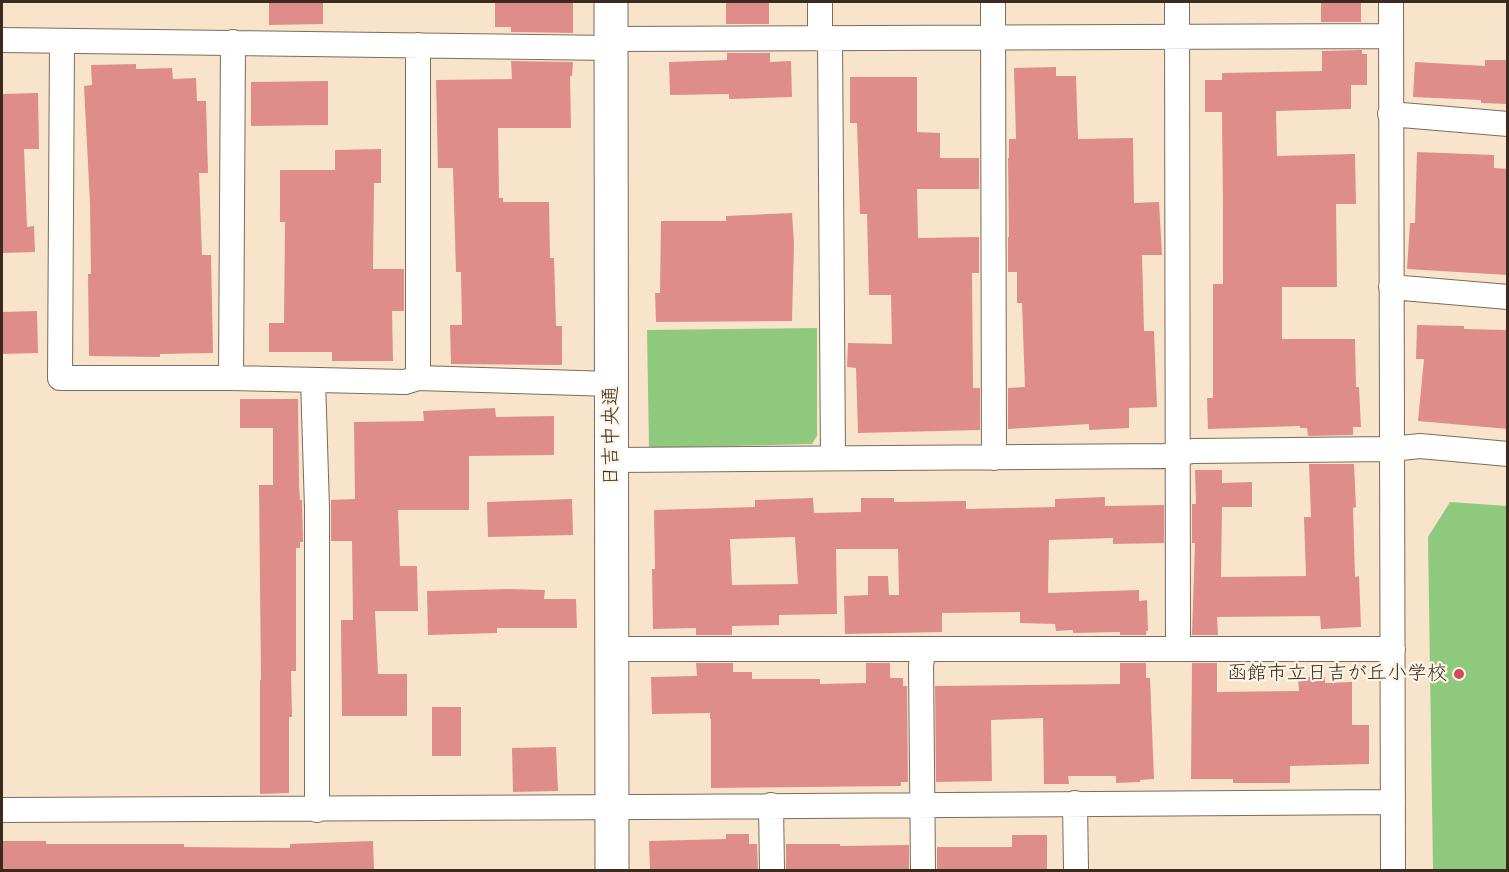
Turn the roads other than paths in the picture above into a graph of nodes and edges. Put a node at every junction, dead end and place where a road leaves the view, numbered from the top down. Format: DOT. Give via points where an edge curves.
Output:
graph roads {
  1 [pos="611,2"];
  2 [pos="820,2"];
  3 [pos="993,2"];
  4 [pos="1178,2"];
  5 [pos="1390,2"];
  6 [pos="1390,36"];
  7 [pos="1178,38"];
  8 [pos="825,39"];
  9 [pos="993,39"];
  10 [pos="2,40"];
  11 [pos="62,41"];
  12 [pos="233,42"];
  13 [pos="612,43"];
  14 [pos="418,45"];
  15 [pos="1390,114"];
  16 [pos="1508,124"];
  17 [pos="1391,286"];
  18 [pos="1508,297"];
  19 [pos="231,378"];
  20 [pos="418,378"];
  21 [pos="313,380"];
  22 [pos="612,384"];
  23 [pos="1392,449"];
  24 [pos="1178,453"];
  25 [pos="1508,454"];
  26 [pos="833,458"];
  27 [pos="994,458"];
  28 [pos="613,460"];
  29 [pos="1178,648"];
  30 [pos="613,649"];
  31 [pos="924,649"];
  32 [pos="1393,649"];
  33 [pos="1394,802"];
  34 [pos="1075,803"];
  35 [pos="922,804"];
  36 [pos="771,805"];
  37 [pos="612,807"];
  38 [pos="2,810"];
  39 [pos="317,810"];
  40 [pos="612,870"];
  41 [pos="772,870"];
  42 [pos="923,870"];
  43 [pos="1076,870"];
  44 [pos="1394,870"];
  1 -- 13 [label="street, 日吉中央通"];
  2 -- 8 [label="street"];
  3 -- 9 [label="street"];
  4 -- 7 [label="street"];
  5 -- 6 [label="street"];
  6 -- 7 [label="street"];
  6 -- 15 [label="street"];
  7 -- 9 [label="street"];
  7 -- 24 [label="street"];
  8 -- 9 [label="street"];
  8 -- 13 [label="street"];
  8 -- 26 [label="street"];
  9 -- 27 [label="street"];
  10 -- 11 [label="street"];
  11 -- 12 [label="street"];
  11 -- 19 [label="street" via="60,378"];
  12 -- 14 [label="street"];
  12 -- 19 [label="street"];
  13 -- 14 [label="street"];
  13 -- 22 [label="street, 日吉中央通"];
  14 -- 20 [label="street"];
  15 -- 16 [label="street"];
  15 -- 17 [label="street"];
  17 -- 18 [label="street"];
  17 -- 23 [label="street"];
  19 -- 21 [label="street"];
  20 -- 21 [label="street" via="405,382"];
  20 -- 22 [label="street"];
  21 -- 39 [label="street"];
  22 -- 28 [label="street, 日吉中央通"];
  23 -- 24 [label="street"];
  23 -- 25 [label="street" via="1420,446"];
  23 -- 32 [label="street"];
  24 -- 27 [label="street"];
  24 -- 29 [label="street"];
  26 -- 27 [label="street"];
  26 -- 28 [label="street"];
  28 -- 30 [label="street, 日吉中央通"];
  29 -- 31 [label="street"];
  29 -- 32 [label="street"];
  30 -- 31 [label="street"];
  30 -- 37 [label="street, 日吉中央通"];
  31 -- 35 [label="street"];
  32 -- 33 [label="street"];
  33 -- 34 [label="street"];
  33 -- 44 [label="street"];
  34 -- 35 [label="street"];
  34 -- 43 [label="street"];
  35 -- 36 [label="street"];
  35 -- 42 [label="street"];
  36 -- 37 [label="street"];
  36 -- 41 [label="street"];
  37 -- 39 [label="street"];
  37 -- 40 [label="street, 日吉中央通"];
  38 -- 39 [label="street"];
}
